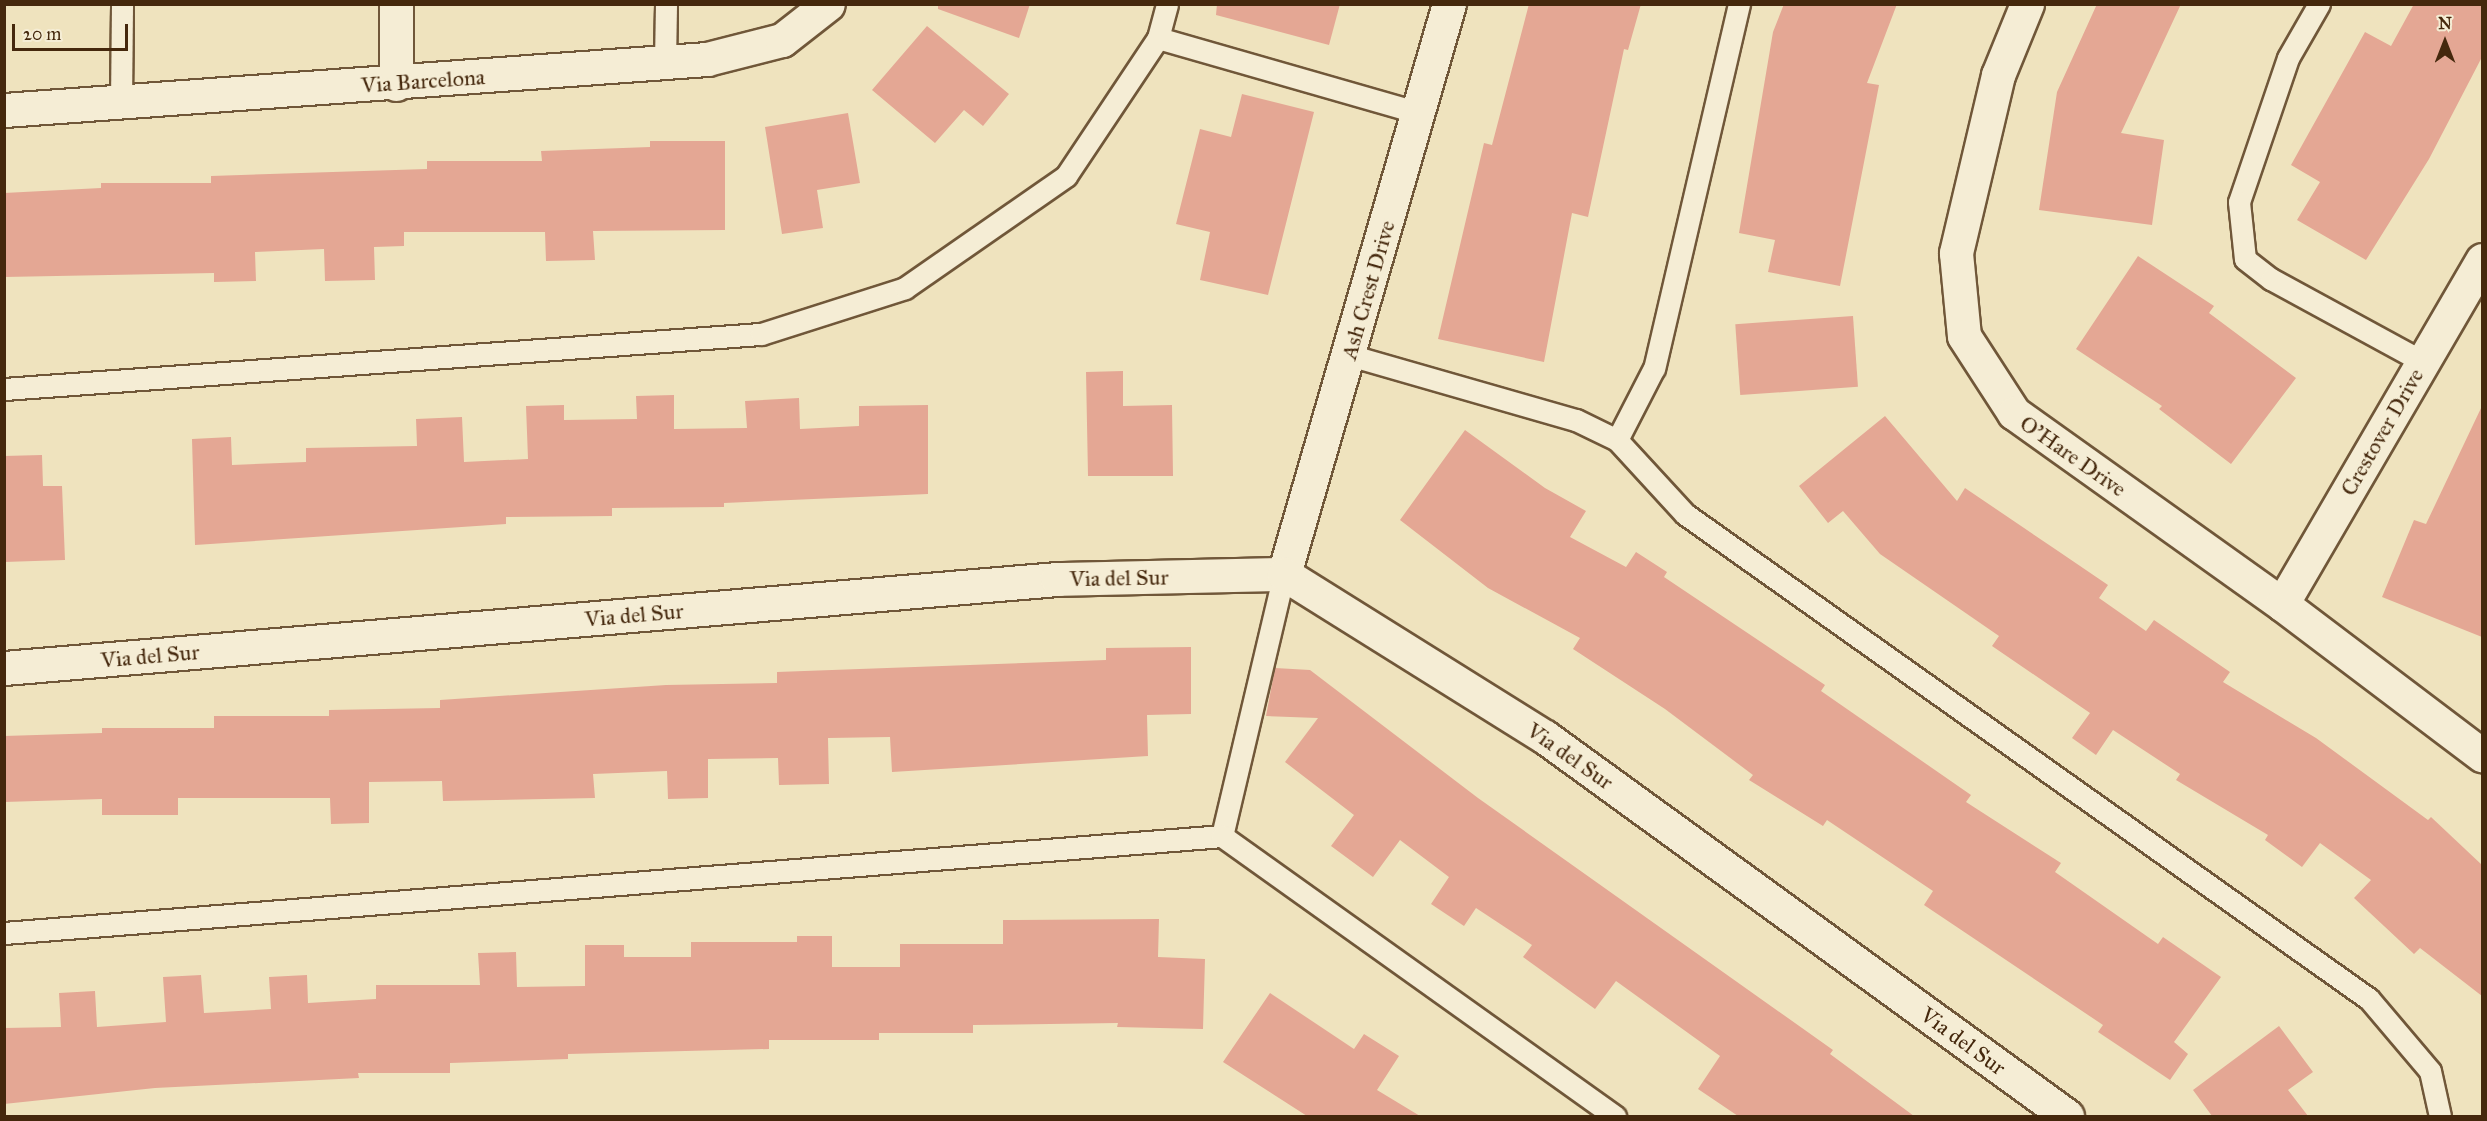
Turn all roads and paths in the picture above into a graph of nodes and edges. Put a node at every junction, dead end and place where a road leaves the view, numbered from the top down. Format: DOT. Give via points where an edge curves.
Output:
graph roads {
  1 [pos="122,4"];
  2 [pos="396,4"];
  3 [pos="666,4"];
  4 [pos="828,4"];
  5 [pos="1167,4"];
  6 [pos="1449,4"];
  7 [pos="1739,4"];
  8 [pos="2026,4"];
  9 [pos="2319,4"];
  10 [pos="1158,38"];
  11 [pos="665,62"];
  12 [pos="396,84"];
  13 [pos="121,102"];
  14 [pos="4,110"];
  15 [pos="1419,113"];
  16 [pos="2482,260"];
  17 [pos="1349,355"];
  18 [pos="2423,362"];
  19 [pos="4,389"];
  20 [pos="1617,440"];
  21 [pos="1284,574"];
  22 [pos="2282,604"];
  23 [pos="4,668"];
  24 [pos="2482,755"];
  25 [pos="1222,836"];
  26 [pos="4,933"];
  27 [pos="1615,1116"];
  28 [pos="2067,1116"];
  29 [pos="2440,1116"];
  1 -- 13 [label="lane"];
  2 -- 12 [label="street"];
  3 -- 11 [label="lane"];
  4 -- 11 [label="street, Via Barcelona" via="782,40 707,59"];
  5 -- 10 [label="lane"];
  6 -- 15 [label="street, Ash Crest Drive"];
  7 -- 20 [label="lane" via="1654,368"];
  8 -- 22 [label="street, O'Hare Drive" via="1998,75 1956,254 1964,336 2014,413"];
  9 -- 18 [label="lane" via="2288,58 2239,202 2245,259 2271,279"];
  10 -- 15 [label="lane"];
  10 -- 19 [label="lane" via="1066,176 905,288 761,334"];
  11 -- 12 [label="street, Via Barcelona"];
  12 -- 13 [label="street, Via Barcelona"];
  13 -- 14 [label="street, Via Barcelona"];
  15 -- 17 [label="street, Ash Crest Drive"];
  16 -- 18 [label="street, Crestover Drive"];
  17 -- 20 [label="lane" via="1576,420"];
  17 -- 21 [label="street, Ash Crest Drive"];
  18 -- 22 [label="street, Crestover Drive"];
  20 -- 29 [label="lane" via="1686,514 2369,999 2430,1071"];
  21 -- 23 [label="street, Via del Sur" via="1057,579"];
  21 -- 25 [label="lane"];
  21 -- 28 [label="street, Via del Sur" via="1545,736"];
  22 -- 24 [label="street, O'Hare Drive"];
  25 -- 26 [label="lane"];
  25 -- 27 [label="lane"];
}
